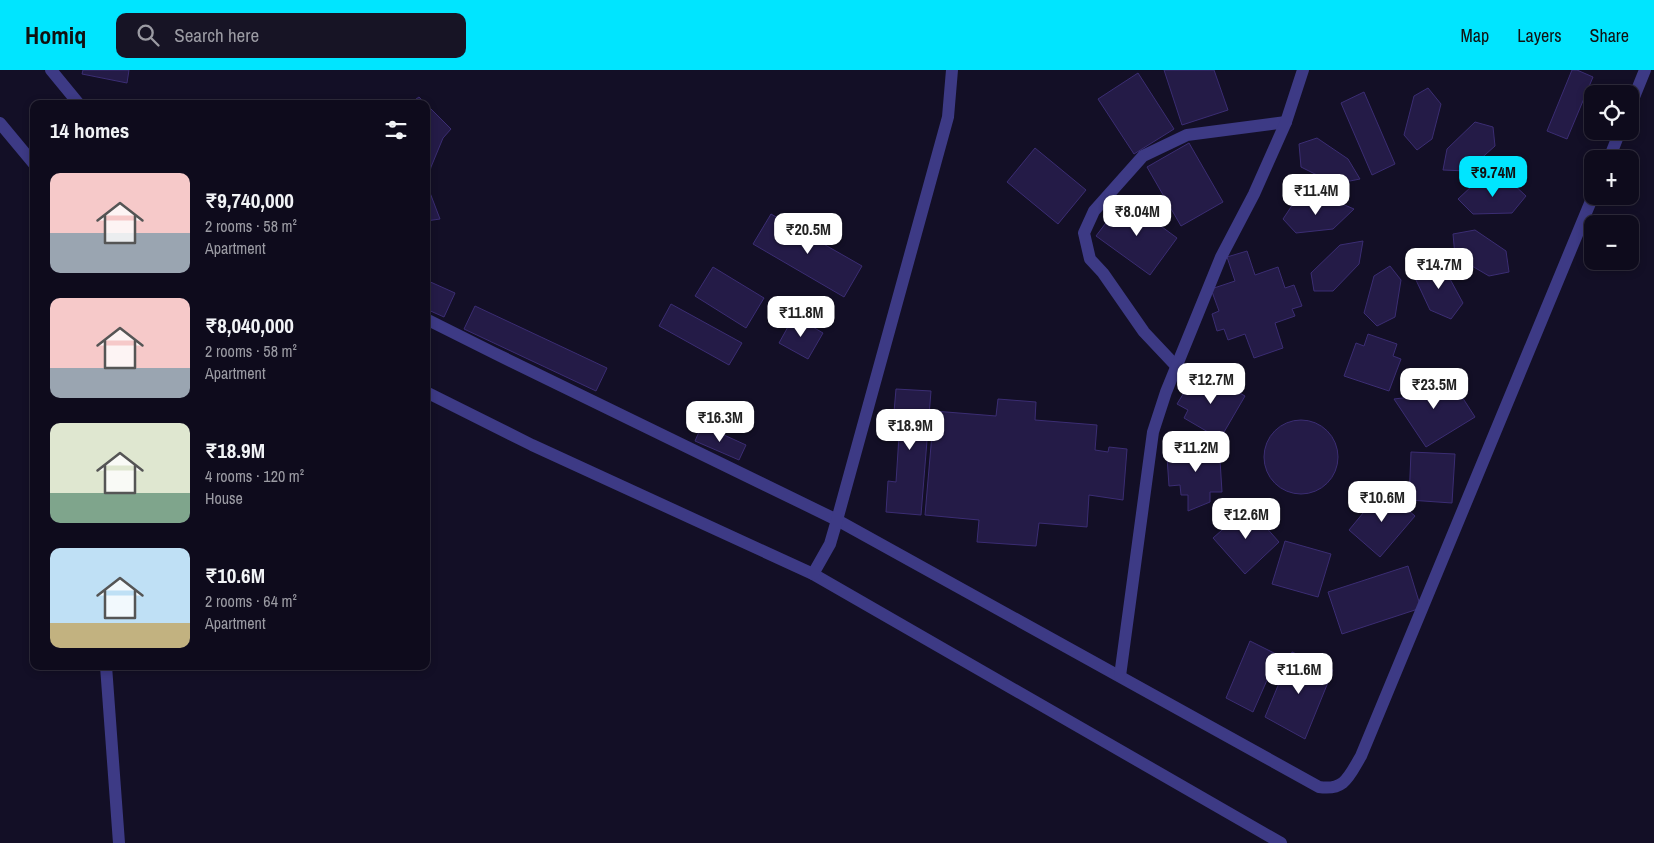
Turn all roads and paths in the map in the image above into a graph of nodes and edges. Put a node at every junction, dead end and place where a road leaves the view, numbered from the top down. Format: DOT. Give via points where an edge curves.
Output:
graph roads {
  1 [pos="51,70"];
  2 [pos="952,70"];
  3 [pos="1303,70"];
  4 [pos="1645,70"];
  5 [pos="1639,85"];
  6 [pos="76,100"];
  7 [pos="1286,122"];
  8 [pos="0,123"];
  9 [pos="30,159"];
  10 [pos="1589,205"];
  11 [pos="430,320"];
  12 [pos="1176,367"];
  13 [pos="430,394"];
  14 [pos="837,520"];
  15 [pos="814,574"];
  16 [pos="106,670"];
  17 [pos="1120,676"];
  18 [pos="120,843"];
  19 [pos="1281,843"];
  1 -- 6 [label="street"];
  2 -- 14 [label="street" via="948,117"];
  3 -- 7 [label="street"];
  4 -- 5 [label="street"];
  7 -- 12 [label="street" via="1221,257"];
  7 -- 12 [label="street" via="1187,135 1143,156 1094,211 1084,234 1090,259 1144,332"];
  8 -- 9 [label="street"];
  10 -- 17 [label="street" via="1361,756 1346,781 1330,788 1319,787"];
  11 -- 14 [label="street"];
  12 -- 17 [label="street" via="1153,432"];
  13 -- 15 [label="street" via="532,445"];
  14 -- 15 [label="street" via="830,544"];
  14 -- 17 [label="street"];
  15 -- 19 [label="street"];
  16 -- 18 [label="street"];
}
